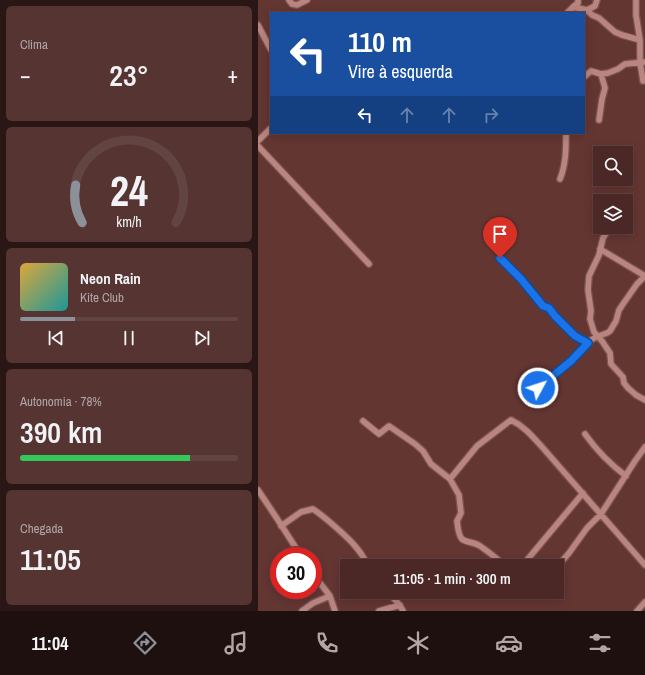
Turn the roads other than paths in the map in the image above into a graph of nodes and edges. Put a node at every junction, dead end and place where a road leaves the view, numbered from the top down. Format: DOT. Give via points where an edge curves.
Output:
graph roads {
  1 [pos="289,0"];
  2 [pos="307,0"];
  3 [pos="578,0"];
  4 [pos="597,0"];
  5 [pos="636,0"];
  6 [pos="573,7"];
  7 [pos="587,10"];
  8 [pos="569,12"];
  9 [pos="258,25"];
  10 [pos="640,40"];
  11 [pos="270,48"];
  12 [pos="643,62"];
  13 [pos="601,74"];
  14 [pos="585,76"];
  15 [pos="643,81"];
  16 [pos="599,120"];
  17 [pos="270,129"];
  18 [pos="566,134"];
  19 [pos="258,141"];
  20 [pos="258,146"];
  21 [pos="560,179"];
  22 [pos="606,234"];
  23 [pos="600,249"];
  24 [pos="500,258"];
  25 [pos="369,264"];
  26 [pos="645,276"];
  27 [pos="598,336"];
  28 [pos="588,343"];
  29 [pos="538,388"];
  30 [pos="645,400"];
  31 [pos="363,421"];
  32 [pos="585,434"];
  33 [pos="645,447"];
  34 [pos="626,476"];
  35 [pos="450,479"];
  36 [pos="258,490"];
  37 [pos="583,493"];
  38 [pos="602,514"];
  39 [pos="281,526"];
  40 [pos="295,547"];
  41 [pos="364,559"];
  42 [pos="497,559"];
  43 [pos="528,559"];
  44 [pos="564,559"];
  45 [pos="645,565"];
  46 [pos="322,586"];
  47 [pos="330,596"];
  48 [pos="394,599"];
  49 [pos="645,602"];
  50 [pos="400,605"];
  51 [pos="302,611"];
  52 [pos="335,611"];
  53 [pos="379,611"];
  54 [pos="403,611"];
  55 [pos="637,611"];
  1 -- 2 [label="street" via="297,6"];
  3 -- 6 [label="street"];
  4 -- 7 [label="street" via="595,6"];
  5 -- 10 [label="street"];
  6 -- 7 [label="street"];
  6 -- 8 [label="street"];
  7 -- 10 [label="street" via="616,32"];
  9 -- 11 [label="street"];
  10 -- 12 [label="street"];
  12 -- 13 [label="street" via="625,64 612,72"];
  12 -- 15 [label="street"];
  13 -- 14 [label="street" via="591,71"];
  13 -- 16 [label="street" via="605,88"];
  17 -- 19 [label="street"];
  18 -- 21 [label="street" via="564,167"];
  20 -- 25 [label="street"];
  22 -- 23 [label="street"];
  23 -- 26 [label="street"];
  23 -- 27 [label="street" via="588,284 591,326"];
  24 -- 28 [label="street" via="543,306 549,308 575,336"];
  26 -- 27 [label="street" via="619,310 610,331"];
  27 -- 28 [label="street"];
  27 -- 30 [label="street" via="610,353 612,364 624,382 632,392"];
  28 -- 29 [label="street" via="571,361"];
  31 -- 35 [label="street" via="379,434 389,426 415,444 431,464"];
  32 -- 34 [label="street" via="609,463"];
  33 -- 34 [label="street"];
  34 -- 38 [label="street"];
  35 -- 37 [label="street" via="477,446 511,420 531,434"];
  35 -- 42 [label="street" via="459,495 461,513 457,521 461,539 479,545"];
  36 -- 39 [label="street"];
  37 -- 38 [label="street"];
  37 -- 43 [label="street"];
  38 -- 44 [label="street" via="587,528"];
  38 -- 45 [label="street"];
  39 -- 40 [label="street"];
  39 -- 41 [label="street" via="301,512 313,509 356,546"];
  46 -- 47 [label="street"];
  47 -- 51 [label="street"];
  47 -- 52 [label="street"];
  48 -- 50 [label="street"];
  49 -- 55 [label="street"];
  50 -- 53 [label="street"];
  50 -- 54 [label="street"];
}
